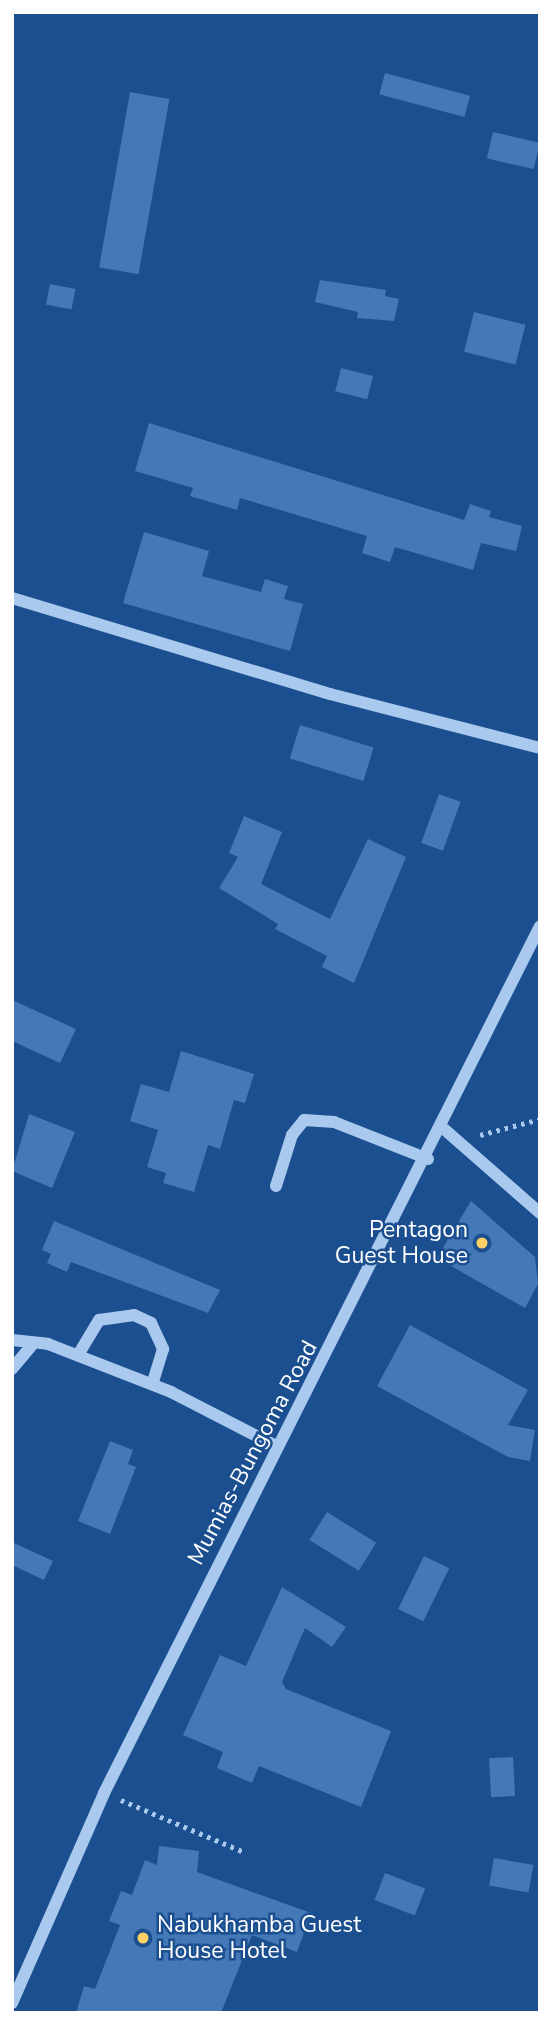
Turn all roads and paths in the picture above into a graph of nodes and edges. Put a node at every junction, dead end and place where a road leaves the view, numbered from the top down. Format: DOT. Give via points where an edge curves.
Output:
graph roads {
  1 [pos="12,598"];
  2 [pos="540,748"];
  3 [pos="540,926"];
  4 [pos="540,1119"];
  5 [pos="443,1129"];
  6 [pos="456,1141"];
  7 [pos="428,1159"];
  8 [pos="276,1186"];
  9 [pos="540,1213"];
  10 [pos="12,1339"];
  11 [pos="33,1344"];
  12 [pos="78,1355"];
  13 [pos="12,1369"];
  14 [pos="152,1384"];
  15 [pos="278,1447"];
  16 [pos="104,1793"];
  17 [pos="244,1852"];
  18 [pos="12,2003"];
  1 -- 2 [label="street" via="330,694"];
  3 -- 5 [label="street, Mumias-Bungoma Road"];
  4 -- 6 [label="path"];
  5 -- 6 [label="street"];
  5 -- 7 [label="street, Mumias-Bungoma Road"];
  6 -- 9 [label="street"];
  7 -- 8 [label="street" via="334,1122 304,1120 292,1135"];
  7 -- 15 [label="street, Mumias-Bungoma Road"];
  10 -- 11 [label="street"];
  11 -- 12 [label="street"];
  11 -- 13 [label="street"];
  12 -- 14 [label="street"];
  12 -- 14 [label="street" via="99,1320 134,1315 151,1323 163,1349"];
  14 -- 15 [label="street"];
  15 -- 16 [label="street, Mumias-Bungoma Road"];
  16 -- 17 [label="path"];
  16 -- 18 [label="street, Mumias-Bungoma Road"];
}
